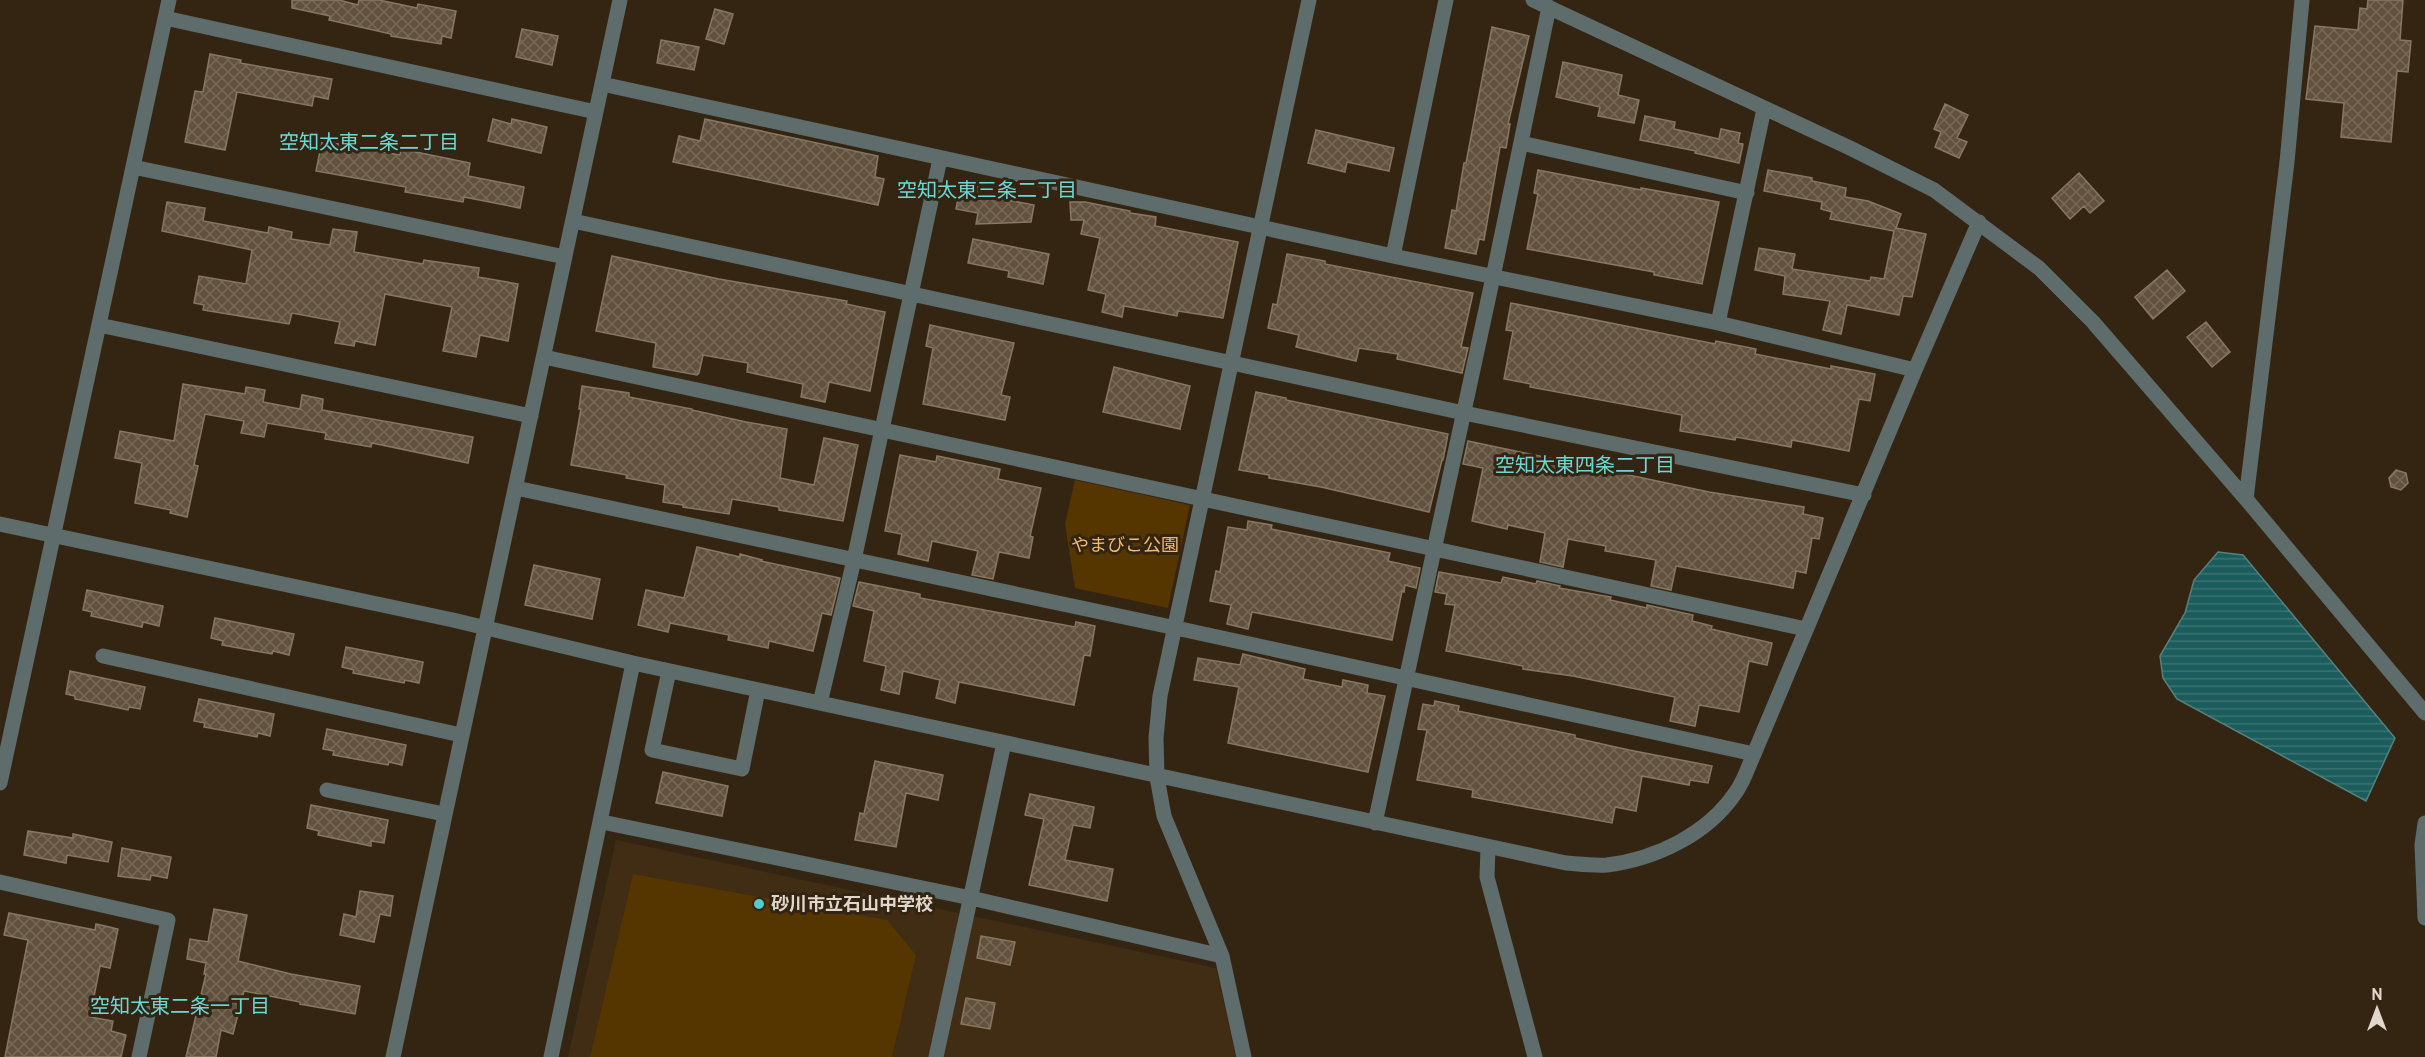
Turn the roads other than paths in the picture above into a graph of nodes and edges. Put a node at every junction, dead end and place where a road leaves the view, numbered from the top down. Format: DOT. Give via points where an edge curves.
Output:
graph roads {
  1 [pos="169,0"];
  2 [pos="620,0"];
  3 [pos="1309,0"];
  4 [pos="1446,0"];
  5 [pos="1533,0"];
  6 [pos="2302,0"];
  7 [pos="1549,7"];
  8 [pos="165,18"];
  9 [pos="602,84"];
  10 [pos="1764,109"];
  11 [pos="596,112"];
  12 [pos="1521,143"];
  13 [pos="940,159"];
  14 [pos="133,168"];
  15 [pos="1747,193"];
  16 [pos="573,221"];
  17 [pos="1979,222"];
  18 [pos="1261,228"];
  19 [pos="1393,256"];
  20 [pos="565,257"];
  21 [pos="1493,277"];
  22 [pos="910,294"];
  23 [pos="1718,323"];
  24 [pos="99,325"];
  25 [pos="544,357"];
  26 [pos="1233,362"];
  27 [pos="1915,370"];
  28 [pos="1464,413"];
  29 [pos="531,416"];
  30 [pos="883,429"];
  31 [pos="516,488"];
  32 [pos="1864,495"];
  33 [pos="1204,498"];
  34 [pos="2246,499"];
  35 [pos="0,524"];
  36 [pos="54,536"];
  37 [pos="1435,548"];
  38 [pos="854,560"];
  39 [pos="484,627"];
  40 [pos="1176,628"];
  41 [pos="1806,629"];
  42 [pos="103,656"];
  43 [pos="633,663"];
  44 [pos="669,671"];
  45 [pos="1406,680"];
  46 [pos="758,690"];
  47 [pos="820,703"];
  48 [pos="2425,713"];
  49 [pos="461,735"];
  50 [pos="1004,743"];
  51 [pos="1754,754"];
  52 [pos="1157,777"];
  53 [pos="0,783"];
  54 [pos="327,790"];
  55 [pos="444,814"];
  56 [pos="602,822"];
  57 [pos="1375,823"];
  58 [pos="2425,823"];
  59 [pos="1488,847"];
  60 [pos="0,882"];
  61 [pos="971,898"];
  62 [pos="2425,918"];
  63 [pos="1222,956"];
  64 [pos="139,1057"];
  65 [pos="393,1057"];
  66 [pos="551,1057"];
  67 [pos="936,1057"];
  68 [pos="1244,1057"];
  69 [pos="1535,1057"];
  1 -- 8 [label="street"];
  2 -- 9 [label="street"];
  3 -- 18 [label="street"];
  4 -- 19 [label="street"];
  5 -- 7 [label="street"];
  6 -- 34 [label="street" via="2287,162"];
  7 -- 10 [label="street"];
  7 -- 12 [label="street"];
  8 -- 11 [label="street"];
  8 -- 14 [label="street"];
  9 -- 11 [label="street"];
  9 -- 13 [label="street"];
  10 -- 15 [label="street"];
  10 -- 17 [label="street" via="1934,190"];
  11 -- 16 [label="street"];
  12 -- 15 [label="street"];
  12 -- 21 [label="street"];
  13 -- 18 [label="street"];
  13 -- 22 [label="street"];
  14 -- 20 [label="street"];
  14 -- 24 [label="street"];
  15 -- 23 [label="street"];
  16 -- 20 [label="street"];
  16 -- 22 [label="street"];
  17 -- 27 [label="street"];
  17 -- 34 [label="street" via="2039,268 2093,322"];
  18 -- 19 [label="street"];
  18 -- 26 [label="street"];
  19 -- 21 [label="street"];
  20 -- 25 [label="street"];
  21 -- 23 [label="street"];
  21 -- 28 [label="street"];
  22 -- 26 [label="street"];
  22 -- 30 [label="street"];
  23 -- 27 [label="street"];
  24 -- 29 [label="street"];
  24 -- 36 [label="street"];
  25 -- 29 [label="street"];
  25 -- 30 [label="street"];
  26 -- 28 [label="street"];
  26 -- 33 [label="street"];
  27 -- 32 [label="street"];
  28 -- 32 [label="street"];
  28 -- 37 [label="street"];
  29 -- 31 [label="street"];
  30 -- 33 [label="street"];
  30 -- 38 [label="street"];
  31 -- 38 [label="street"];
  31 -- 39 [label="street"];
  32 -- 41 [label="street"];
  33 -- 37 [label="street"];
  33 -- 40 [label="street"];
  34 -- 48 [label="street"];
  35 -- 36 [label="street"];
  36 -- 39 [label="street"];
  36 -- 53 [label="street"];
  37 -- 41 [label="street"];
  37 -- 45 [label="street"];
  38 -- 40 [label="street"];
  38 -- 47 [label="street"];
  39 -- 43 [label="street"];
  39 -- 49 [label="street"];
  40 -- 45 [label="street"];
  40 -- 52 [label="street" via="1160,696"];
  41 -- 51 [label="street"];
  42 -- 49 [label="street"];
  43 -- 44 [label="street"];
  43 -- 56 [label="street"];
  44 -- 46 [label="street"];
  44 -- 46 [label="street" via="652,750 730,767 742,769"];
  45 -- 51 [label="street"];
  45 -- 57 [label="street"];
  46 -- 47 [label="street"];
  47 -- 50 [label="street"];
  49 -- 55 [label="street"];
  50 -- 52 [label="street"];
  50 -- 61 [label="street"];
  51 -- 59 [label="street" via="1736,792 1714,816 1684,841 1649,856 1606,865 1566,863"];
  52 -- 57 [label="street"];
  52 -- 63 [label="street" via="1164,816"];
  54 -- 55 [label="street"];
  55 -- 65 [label="street"];
  56 -- 61 [label="street"];
  56 -- 66 [label="street"];
  57 -- 59 [label="street"];
  58 -- 62 [label="street"];
  59 -- 69 [label="street" via="1487,877"];
  60 -- 64 [label="street" via="168,920"];
  61 -- 63 [label="street"];
  61 -- 67 [label="street"];
  63 -- 68 [label="street"];
}
